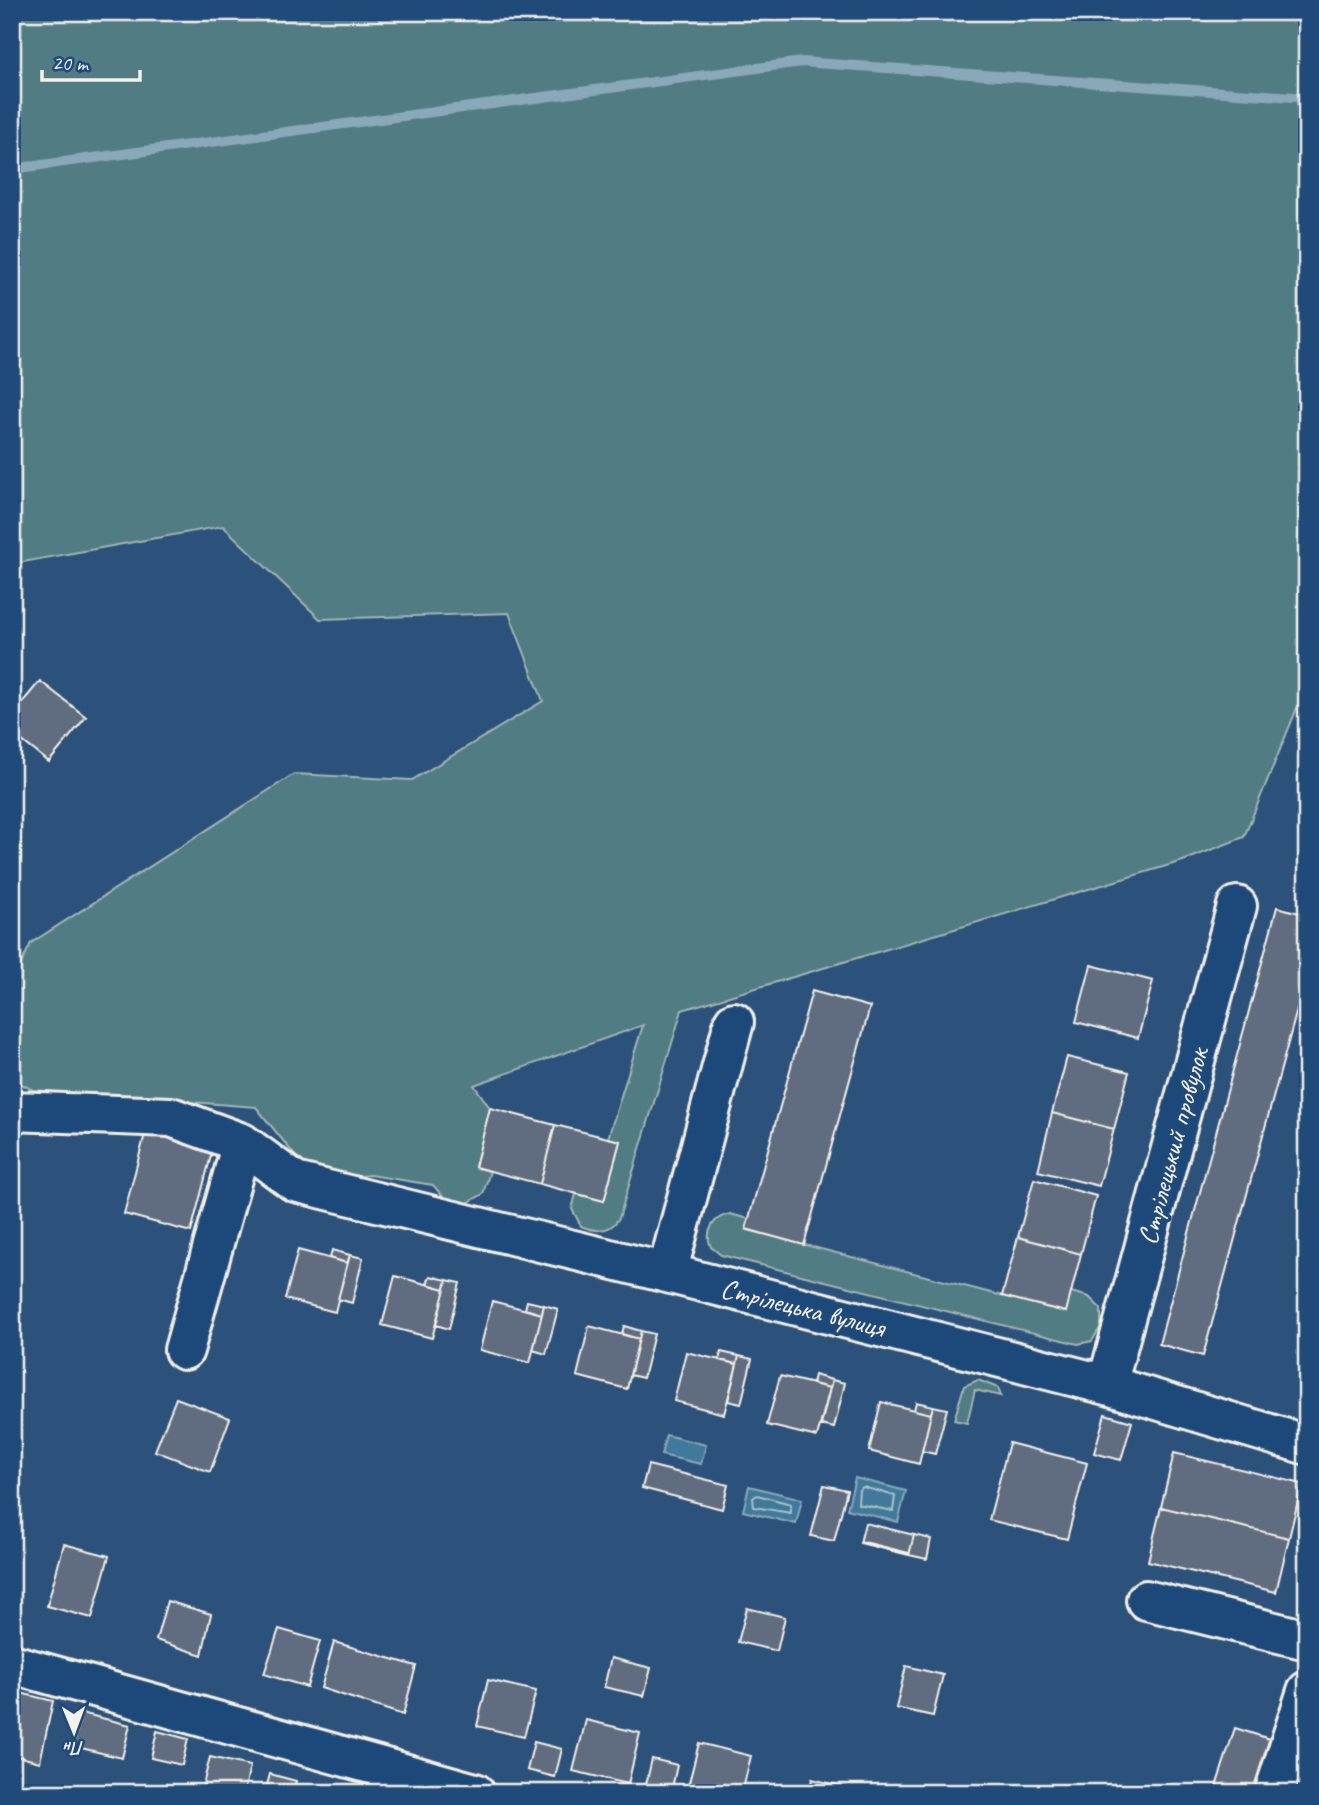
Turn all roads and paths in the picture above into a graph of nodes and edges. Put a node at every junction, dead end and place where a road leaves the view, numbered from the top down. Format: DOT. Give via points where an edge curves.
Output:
graph roads {
  1 [pos="1237,906"];
  2 [pos="734,1022"];
  3 [pos="12,1111"];
  4 [pos="242,1143"];
  5 [pos="667,1273"];
  6 [pos="184,1350"];
  7 [pos="1107,1385"];
  8 [pos="1307,1445"];
  9 [pos="1146,1600"];
  10 [pos="1307,1640"];
  11 [pos="12,1664"];
  12 [pos="1307,1691"];
  13 [pos="456,1790"];
  14 [pos="1274,1793"];
  1 -- 7 [label="street, Стрілецький провулок"];
  2 -- 5 [label="street"];
  3 -- 4 [label="street" via="171,1117"];
  4 -- 5 [label="street, Стрілецька вулиця" via="295,1182"];
  4 -- 6 [label="street"];
  5 -- 7 [label="street, Стрілецька вулиця"];
  7 -- 8 [label="street, Стрілецька вулиця"];
  9 -- 10 [label="street"];
  11 -- 13 [label="street"];
  12 -- 14 [label="street"];
}
